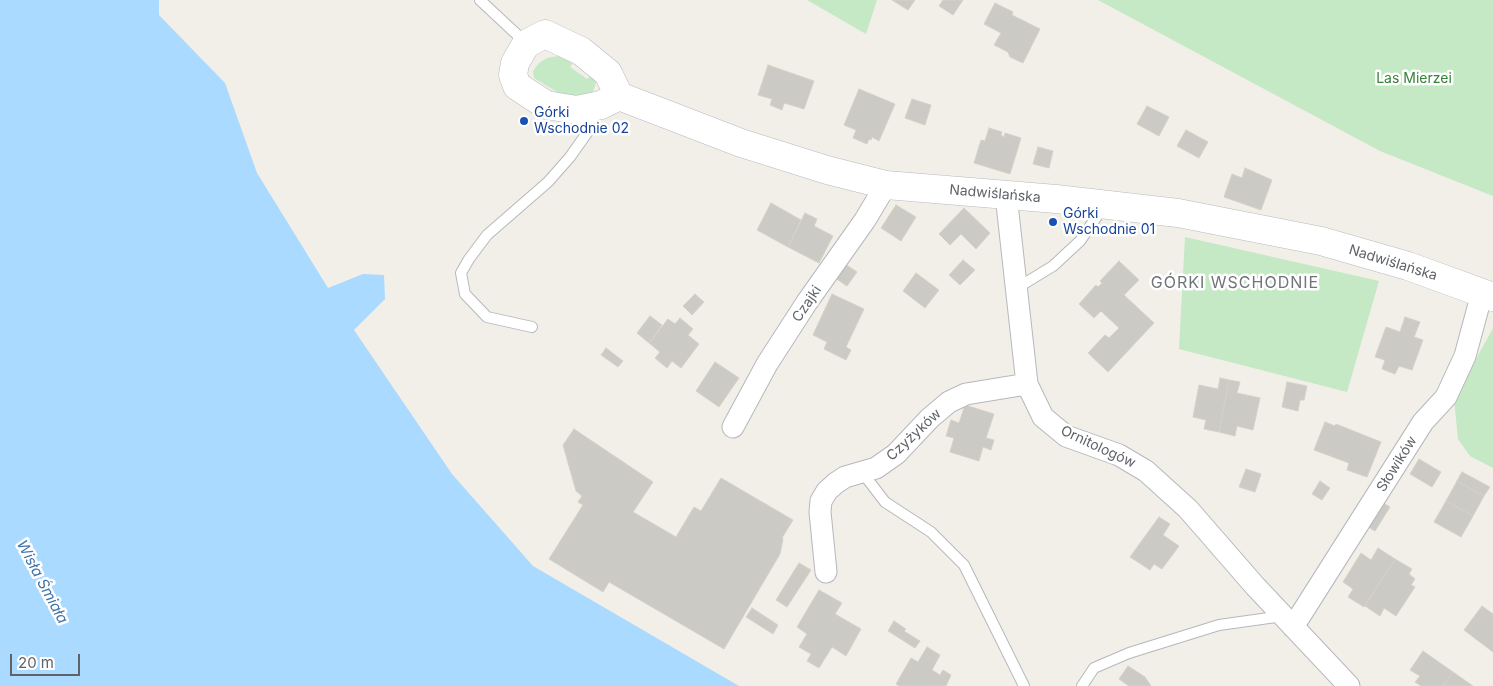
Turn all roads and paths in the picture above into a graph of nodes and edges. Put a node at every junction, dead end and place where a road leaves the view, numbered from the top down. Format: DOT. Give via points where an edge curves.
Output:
graph roads {
  1 [pos="480,0"];
  2 [pos="526,44"];
  3 [pos="608,101"];
  4 [pos="886,185"];
  5 [pos="1006,195"];
  6 [pos="1105,205"];
  7 [pos="1017,288"];
  8 [pos="1488,295"];
  9 [pos="532,328"];
  10 [pos="1027,384"];
  11 [pos="733,426"];
  12 [pos="862,472"];
  13 [pos="826,572"];
  14 [pos="1288,622"];
  15 [pos="1024,686"];
  16 [pos="1082,686"];
  17 [pos="1350,686"];
  1 -- 2 [label="lane"];
  2 -- 3 [label="street" via="545,34 581,51 608,73"];
  2 -- 3 [label="street, Nadwiślańska" via="514,63 513,75 517,86 546,105 577,110"];
  3 -- 4 [label="street, Nadwiślańska" via="827,170"];
  3 -- 9 [label="lane" via="548,182 488,236 461,273 465,294 487,317"];
  4 -- 5 [label="street, Nadwiślańska"];
  4 -- 11 [label="street, Czajki" via="806,302"];
  5 -- 6 [label="street, Nadwiślańska"];
  5 -- 7 [label="street, Ornitologów"];
  6 -- 7 [label="lane" via="1080,241 1053,266"];
  6 -- 8 [label="street, Nadwiślańska" via="1178,213 1321,241 1408,266"];
  7 -- 10 [label="street, Ornitologów"];
  8 -- 14 [label="street, Słowików" via="1446,397 1423,422"];
  10 -- 12 [label="street, Czyżyków" via="966,394 950,402 896,454 876,468"];
  10 -- 14 [label="street, Ornitologów" via="1043,417 1066,436 1119,456 1146,471 1188,509"];
  12 -- 13 [label="street, Czyżyków" via="836,483 822,501 820,512"];
  12 -- 15 [label="lane" via="885,502 931,532 964,565"];
  14 -- 16 [label="lane" via="1219,625 1094,668"];
  14 -- 17 [label="street, Ornitologów"];
}
